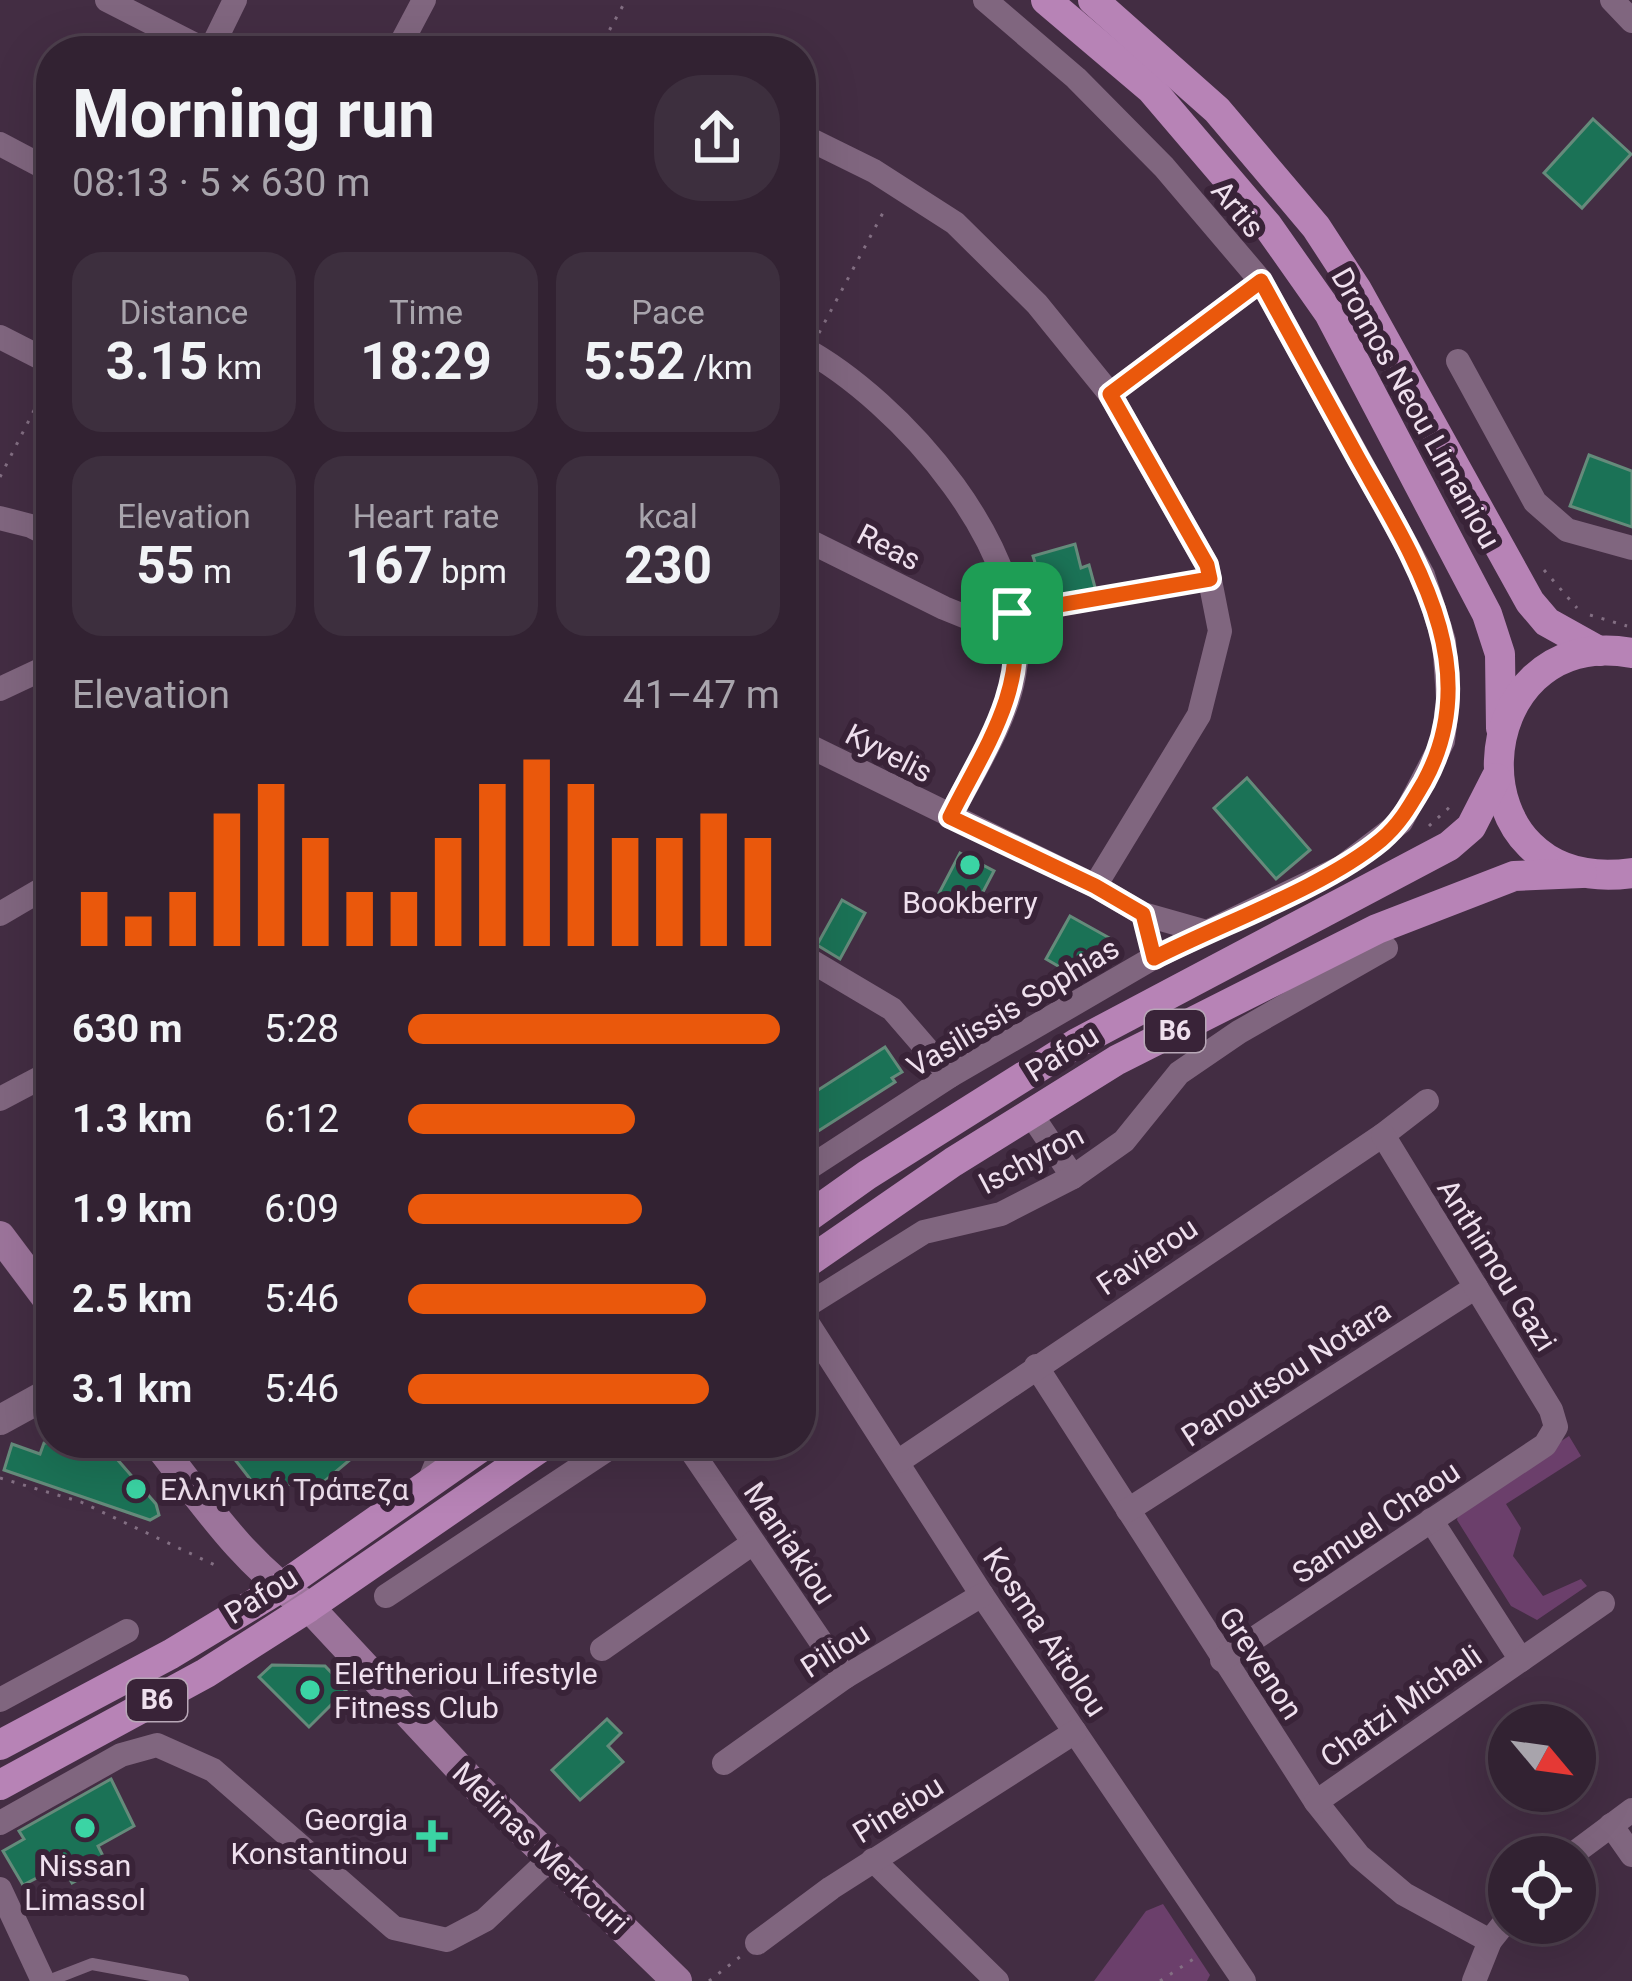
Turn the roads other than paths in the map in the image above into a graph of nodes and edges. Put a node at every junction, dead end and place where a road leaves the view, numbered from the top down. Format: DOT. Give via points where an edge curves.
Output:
graph roads {
  1 [pos="107,0"];
  2 [pos="236,0"];
  3 [pos="424,0"];
  4 [pos="985,0"];
  5 [pos="1046,0"];
  6 [pos="1093,0"];
  7 [pos="1612,0"];
  8 [pos="1632,21"];
  9 [pos="179,36"];
  10 [pos="217,36"];
  11 [pos="405,36"];
  12 [pos="816,143"];
  13 [pos="0,144"];
  14 [pos="36,163"];
  15 [pos="1261,281"];
  16 [pos="0,337"];
  17 [pos="36,355"];
  18 [pos="816,355"];
  19 [pos="1458,362"];
  20 [pos="1110,394"];
  21 [pos="0,518"];
  22 [pos="36,528"];
  23 [pos="816,544"];
  24 [pos="1632,548"];
  25 [pos="1018,638"];
  26 [pos="1599,651"];
  27 [pos="1632,653"];
  28 [pos="36,672"];
  29 [pos="0,689"];
  30 [pos="1502,728"];
  31 [pos="816,750"];
  32 [pos="1427,775"];
  33 [pos="1496,778"];
  34 [pos="950,817"];
  35 [pos="1614,879"];
  36 [pos="1095,886"];
  37 [pos="36,891"];
  38 [pos="2,908"];
  39 [pos="1249,912"];
  40 [pos="1143,914"];
  41 [pos="1292,927"];
  42 [pos="1203,932"];
  43 [pos="1386,948"];
  44 [pos="1154,958"];
  45 [pos="816,965"];
  46 [pos="950,1076"];
  47 [pos="36,1080"];
  48 [pos="0,1099"];
  49 [pos="1426,1101"];
  50 [pos="1031,1114"];
  51 [pos="1383,1136"];
  52 [pos="816,1163"];
  53 [pos="1073,1177"];
  54 [pos="816,1212"];
  55 [pos="0,1236"];
  56 [pos="816,1257"];
  57 [pos="36,1284"];
  58 [pos="1476,1287"];
  59 [pos="816,1301"];
  60 [pos="816,1334"];
  61 [pos="1036,1366"];
  62 [pos="36,1400"];
  63 [pos="0,1420"];
  64 [pos="1556,1427"];
  65 [pos="169,1458"];
  66 [pos="439,1458"];
  67 [pos="465,1458"];
  68 [pos="525,1458"];
  69 [pos="594,1458"];
  70 [pos="696,1458"];
  71 [pos="899,1460"];
  72 [pos="428,1484"];
  73 [pos="1128,1510"];
  74 [pos="1431,1520"];
  75 [pos="753,1543"];
  76 [pos="280,1588"];
  77 [pos="982,1595"];
  78 [pos="386,1596"];
  79 [pos="1603,1604"];
  80 [pos="309,1607"];
  81 [pos="127,1631"];
  82 [pos="602,1648"];
  83 [pos="1222,1660"];
  84 [pos="1520,1660"];
  85 [pos="845,1677"];
  86 [pos="0,1700"];
  87 [pos="1076,1732"];
  88 [pos="0,1745"];
  89 [pos="724,1763"];
  90 [pos="0,1785"];
  91 [pos="1316,1802"];
  92 [pos="1622,1818"];
  93 [pos="0,1823"];
  94 [pos="1596,1837"];
  95 [pos="1632,1855"];
  96 [pos="552,1857"];
  97 [pos="873,1860"];
  98 [pos="0,1889"];
  99 [pos="1488,1940"];
  100 [pos="757,1943"];
  101 [pos="1489,1944"];
  102 [pos="45,1981"];
  103 [pos="183,1981"];
  104 [pos="677,1981"];
  105 [pos="997,1981"];
  106 [pos="1244,1981"];
  107 [pos="1474,1981"];
  1 -- 9 [label="street"];
  2 -- 10 [label="street"];
  3 -- 11 [label="street"];
  4 -- 15 [label="street, Artis" via="1164,167"];
  5 -- 30 [label="main road, Dromos Neou Limaniou" via="1150,89 1267,225 1329,313 1487,614 1500,654"];
  6 -- 26 [label="main road, Dromos Neou Limaniou" via="1216,110 1316,227 1530,602 1546,622"];
  7 -- 8 [label="street"];
  12 -- 20 [label="street" via="956,224 1037,304"];
  13 -- 14 [label="street"];
  15 -- 20 [label="street"];
  15 -- 32 [label="street, Artis" via="1423,575 1444,641 1448,699 1443,741"];
  16 -- 17 [label="street"];
  18 -- 25 [label="street" via="932,455 1004,576"];
  19 -- 24 [label="street" via="1535,502 1567,530"];
  20 -- 36 [label="street" via="1207,565 1220,631 1199,715"];
  21 -- 22 [label="street"];
  23 -- 25 [label="street, Reas"];
  25 -- 34 [label="street" via="1006,705"];
  26 -- 27 [label="main road, B6"];
  26 -- 30 [label="main road, B6" via="1539,675"];
  28 -- 29 [label="street"];
  30 -- 33 [label="main road, B6"];
  31 -- 34 [label="street, Kyvelis"];
  32 -- 39 [label="street, Vasilissis Sophias" via="1401,822 1378,843"];
  33 -- 35 [label="main road, B6" via="1503,804 1534,849"];
  33 -- 41 [label="main road, Pafou / B6" via="1471,826 1449,846"];
  34 -- 36 [label="street, Kyvelis"];
  35 -- 50 [label="main road, Pafou / B6" via="1514,876 1377,928 1117,1060"];
  36 -- 40 [label="street, Kyvelis"];
  37 -- 38 [label="street"];
  39 -- 41 [label="street"];
  39 -- 42 [label="street, Vasilissis Sophias"];
  40 -- 42 [label="street, Kyvelis"];
  40 -- 44 [label="street"];
  41 -- 54 [label="main road, Pafou / B6" via="1004,1086"];
  42 -- 44 [label="street, Vasilissis Sophias"];
  43 -- 53 [label="street, Ischyron" via="1179,1073 1124,1141"];
  44 -- 46 [label="street, Vasilissis Sophias"];
  45 -- 46 [label="street" via="892,1009"];
  46 -- 52 [label="street, Vasilissis Sophias"];
  47 -- 48 [label="street"];
  49 -- 51 [label="street, Favierou"];
  50 -- 53 [label="street"];
  50 -- 56 [label="main road, Pafou / B6"];
  51 -- 58 [label="street, Anthimou Gazi"];
  51 -- 61 [label="street, Favierou"];
  53 -- 59 [label="street, Ischyron" via="1000,1214 924,1232"];
  55 -- 57 [label="main road"];
  58 -- 64 [label="street, Anthimou Gazi"];
  58 -- 73 [label="street, Panoutsou Notara"];
  60 -- 71 [label="street, Kosma Aitolou"];
  61 -- 71 [label="street, Favierou"];
  61 -- 73 [label="street, Grevenon"];
  62 -- 63 [label="street"];
  64 -- 74 [label="street, Samuel Chaou" via="1545,1445"];
  65 -- 76 [label="main road, Melinas Merkouri"];
  66 -- 72 [label="street"];
  67 -- 72 [label="main road, Pafou / B6"];
  68 -- 80 [label="main road, Pafou / B6"];
  69 -- 78 [label="street"];
  70 -- 75 [label="street, Maniakiou"];
  71 -- 77 [label="street, Kosma Aitolou"];
  72 -- 76 [label="main road, Pafou / B6"];
  73 -- 83 [label="street, Grevenon"];
  74 -- 83 [label="street, Samuel Chaou"];
  74 -- 84 [label="street, Chatzi Michali"];
  75 -- 82 [label="street"];
  75 -- 85 [label="street, Maniakiou"];
  76 -- 80 [label="main road, Melinas Merkouri"];
  76 -- 88 [label="main road, Pafou / B6"];
  77 -- 85 [label="street, Piliou"];
  77 -- 87 [label="street, Kosma Aitolou"];
  79 -- 84 [label="street, Chatzi Michali"];
  80 -- 90 [label="main road, Pafou / B6"];
  80 -- 96 [label="main road, Melinas Merkouri"];
  81 -- 86 [label="street"];
  83 -- 91 [label="street, Grevenon"];
  84 -- 91 [label="street, Chatzi Michali"];
  85 -- 89 [label="street, Piliou"];
  87 -- 97 [label="street, Pineiou"];
  87 -- 106 [label="street, Kosma Aitolou"];
  91 -- 99 [label="street, Grevenon" via="1359,1856 1404,1894"];
  92 -- 94 [label="street"];
  92 -- 95 [label="street"];
  93 -- 96 [label="street" via="121,1755 157,1745 213,1770 394,1928 446,1940 485,1920"];
  96 -- 104 [label="main road, Melinas Merkouri"];
  97 -- 100 [label="street, Pineiou"];
  97 -- 105 [label="street"];
  98 -- 102 [label="street"];
  101 -- 107 [label="street"];
  102 -- 103 [label="lane" via="92,1964"];
}
